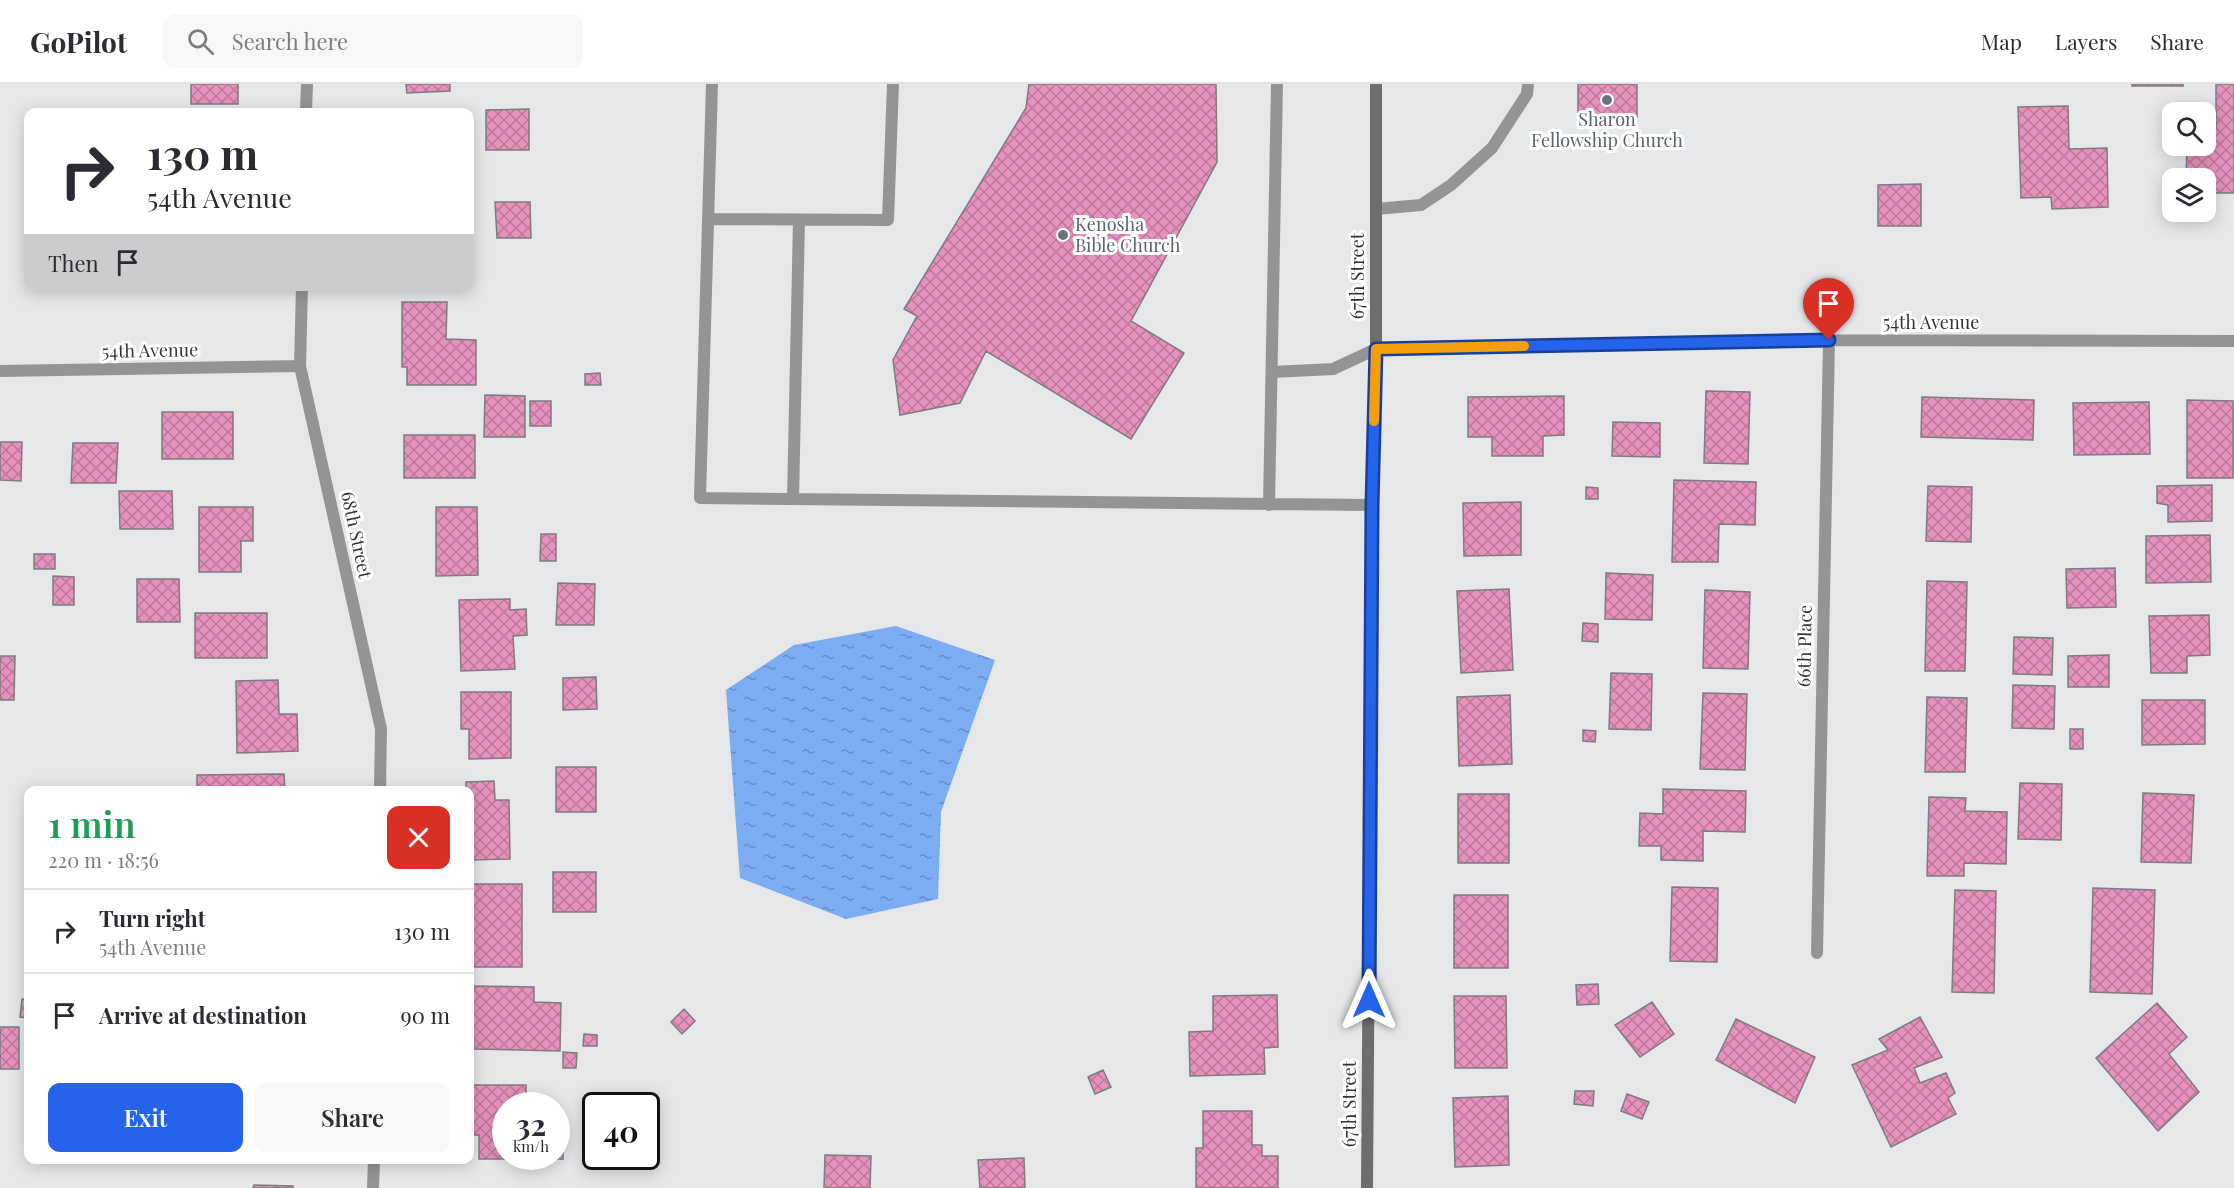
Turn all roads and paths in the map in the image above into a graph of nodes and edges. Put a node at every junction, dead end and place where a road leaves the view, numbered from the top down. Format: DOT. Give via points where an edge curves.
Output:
graph roads {
  1 [pos="307,84"];
  2 [pos="712,84"];
  3 [pos="893,84"];
  4 [pos="1277,84"];
  5 [pos="1376,84"];
  6 [pos="1528,84"];
  7 [pos="306,108"];
  8 [pos="1376,209"];
  9 [pos="708,219"];
  10 [pos="799,220"];
  11 [pos="302,291"];
  12 [pos="1829,340"];
  13 [pos="2234,341"];
  14 [pos="1376,349"];
  15 [pos="300,366"];
  16 [pos="0,371"];
  17 [pos="1272,372"];
  18 [pos="793,499"];
  19 [pos="1269,505"];
  20 [pos="1372,505"];
  21 [pos="380,786"];
  22 [pos="1817,953"];
  23 [pos="374,1164"];
  24 [pos="374,1188"];
  25 [pos="1367,1188"];
  1 -- 7 [label="street"];
  2 -- 9 [label="street"];
  3 -- 10 [label="street" via="888,220"];
  4 -- 17 [label="street"];
  5 -- 8 [label="street, 67th Street"];
  6 -- 8 [label="street" via="1527,94 1492,148 1451,185 1421,205"];
  8 -- 14 [label="street, 67th Street"];
  9 -- 10 [label="street"];
  9 -- 18 [label="street" via="700,498"];
  10 -- 18 [label="street"];
  11 -- 15 [label="street, 68th Street"];
  12 -- 13 [label="street, 54th Avenue"];
  12 -- 14 [label="street, 54th Avenue"];
  12 -- 22 [label="street, 66th Place"];
  14 -- 17 [label="street" via="1333,369"];
  14 -- 20 [label="street, 67th Street"];
  15 -- 16 [label="street, 54th Avenue"];
  15 -- 21 [label="street, 68th Street" via="381,729"];
  17 -- 19 [label="street"];
  18 -- 19 [label="street"];
  19 -- 20 [label="street"];
  20 -- 25 [label="street, 67th Street"];
  23 -- 24 [label="street"];
}
